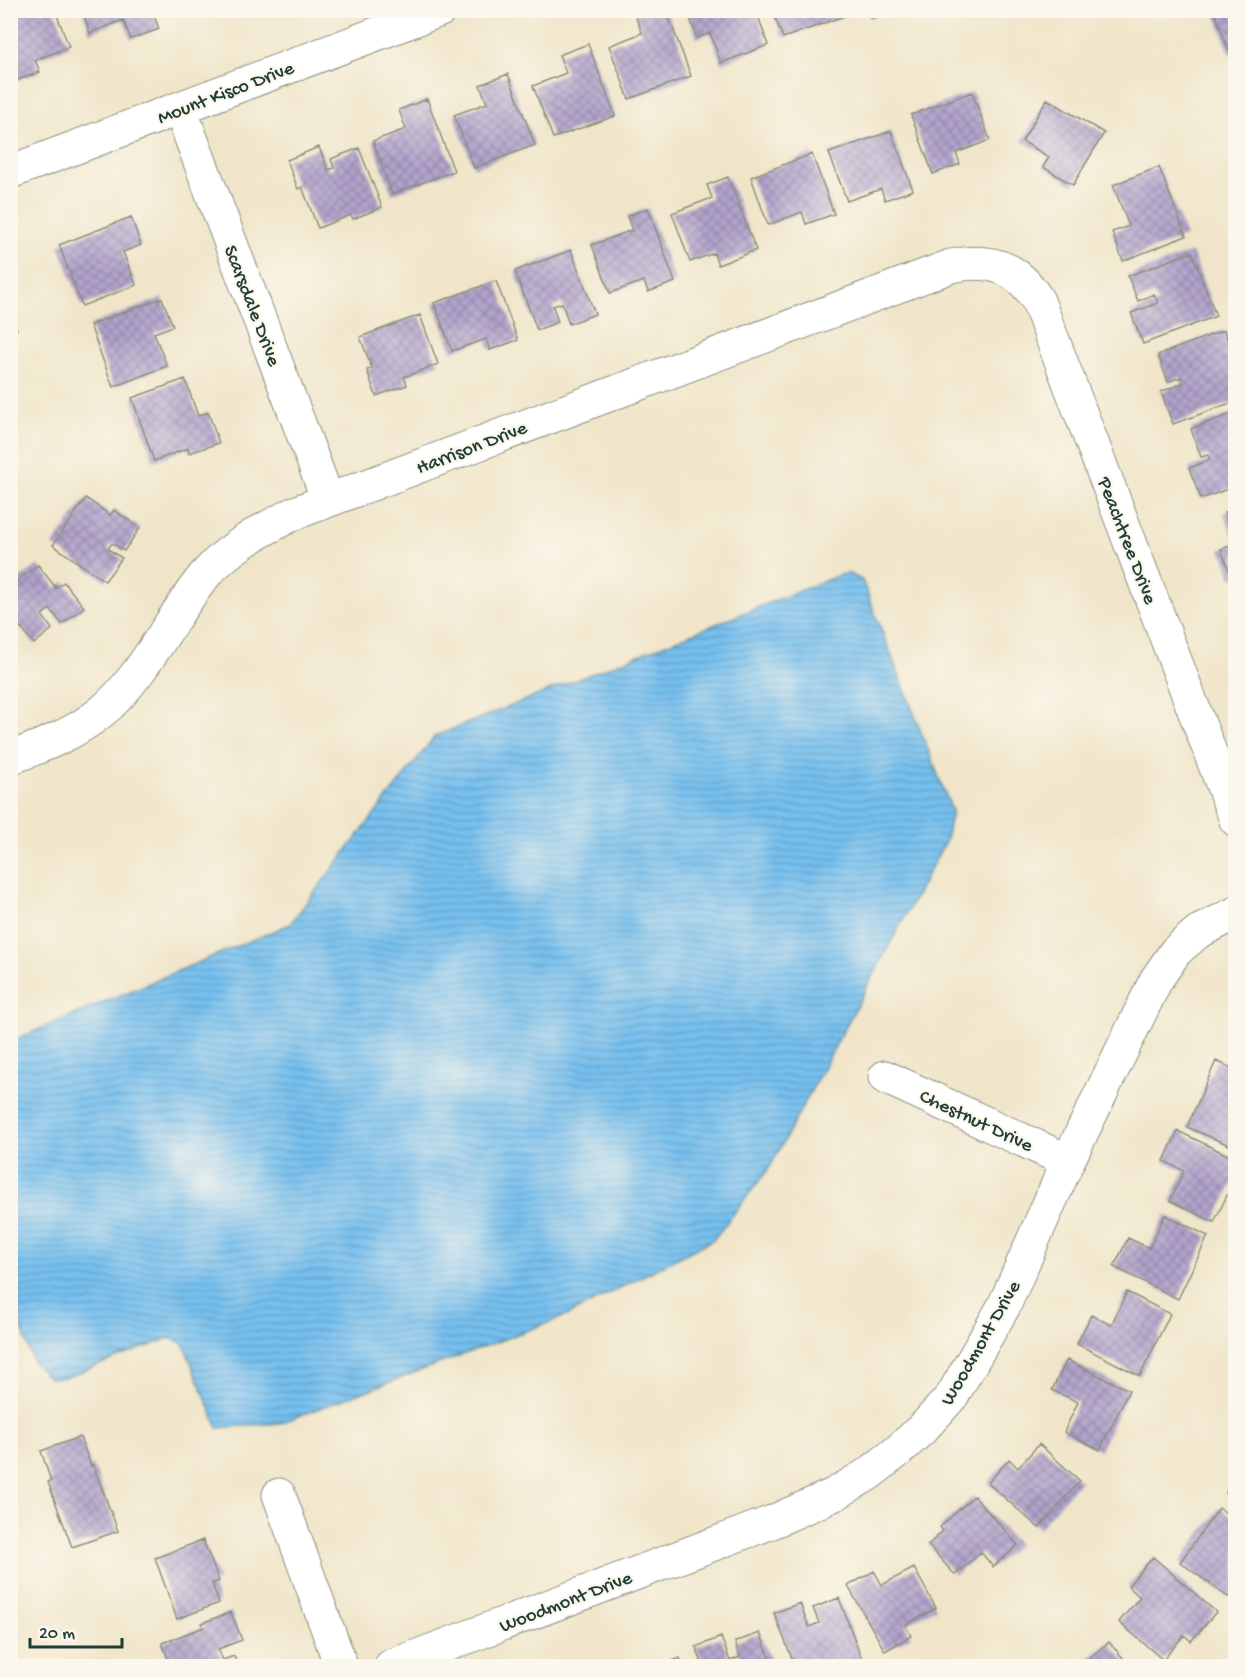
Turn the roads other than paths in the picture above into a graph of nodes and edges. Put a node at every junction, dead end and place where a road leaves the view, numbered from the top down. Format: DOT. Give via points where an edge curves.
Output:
graph roads {
  1 [pos="440,10"];
  2 [pos="180,109"];
  3 [pos="10,172"];
  4 [pos="1009,271"];
  5 [pos="328,500"];
  6 [pos="10,758"];
  7 [pos="1236,820"];
  8 [pos="1236,913"];
  9 [pos="885,1077"];
  10 [pos="1068,1161"];
  11 [pos="279,1495"];
  12 [pos="341,1666"];
  13 [pos="391,1666"];
  1 -- 2 [label="street, Mount Kisco Drive"];
  2 -- 3 [label="street, Mount Kisco Drive"];
  2 -- 5 [label="street, Scarsdale Drive"];
  4 -- 5 [label="street, Harrison Drive" via="989,263 951,266"];
  4 -- 7 [label="street, Peachtree Drive" via="1030,287 1038,301"];
  5 -- 6 [label="street, Harrison Drive" via="237,545 206,574 133,677 101,712 73,732"];
  8 -- 10 [label="street, Woodmont Drive" via="1198,932 1176,951 1156,980"];
  9 -- 10 [label="street, Chestnut Drive"];
  10 -- 13 [label="street, Woodmont Drive" via="1004,1306 952,1396 923,1428 870,1473 835,1494 772,1522"];
  11 -- 12 [label="street"];
}
